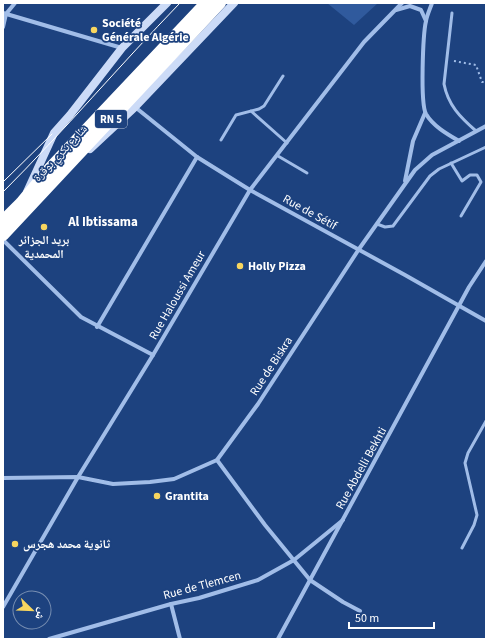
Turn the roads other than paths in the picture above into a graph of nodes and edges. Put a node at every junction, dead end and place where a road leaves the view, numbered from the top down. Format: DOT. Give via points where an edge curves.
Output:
graph roads {
  1 [pos="16,3"];
  2 [pos="166,3"];
  3 [pos="206,3"];
  4 [pos="220,3"];
  5 [pos="234,3"];
  6 [pos="402,3"];
  7 [pos="432,3"];
  8 [pos="394,11"];
  9 [pos="4,13"];
  10 [pos="452,13"];
  11 [pos="426,21"];
  12 [pos="3,27"];
  13 [pos="122,48"];
  14 [pos="283,76"];
  15 [pos="135,107"];
  16 [pos="251,111"];
  17 [pos="425,113"];
  18 [pos="486,126"];
  19 [pos="476,131"];
  20 [pos="221,140"];
  21 [pos="459,141"];
  22 [pos="287,143"];
  23 [pos="486,147"];
  24 [pos="278,156"];
  25 [pos="197,157"];
  26 [pos="73,160"];
  27 [pos="451,163"];
  28 [pos="307,173"];
  29 [pos="405,182"];
  30 [pos="250,190"];
  31 [pos="22,203"];
  32 [pos="461,216"];
  33 [pos="3,221"];
  34 [pos="377,224"];
  35 [pos="3,235"];
  36 [pos="3,240"];
  37 [pos="359,249"];
  38 [pos="486,261"];
  39 [pos="459,306"];
  40 [pos="486,321"];
  41 [pos="97,327"];
  42 [pos="154,355"];
  43 [pos="486,421"];
  44 [pos="218,460"];
  45 [pos="78,477"];
  46 [pos="3,478"];
  47 [pos="344,518"];
  48 [pos="462,548"];
  49 [pos="294,560"];
  50 [pos="310,580"];
  51 [pos="171,604"];
  52 [pos="3,607"];
  53 [pos="360,611"];
  54 [pos="49,639"];
  55 [pos="180,639"];
  56 [pos="278,639"];
  1 -- 9 [label="street"];
  2 -- 13 [label="street"];
  3 -- 31 [label="highway, شارع بكري بوقرة / RN 5" via="50,168"];
  4 -- 26 [label="highway, شارع بكري بوقرة / RN 5"];
  5 -- 15 [label="street"];
  6 -- 8 [label="street, Rue Haloussi Ameur"];
  7 -- 11 [label="street"];
  8 -- 11 [label="street" via="410,6 421,10"];
  8 -- 22 [label="street, Rue Haloussi Ameur" via="364,42"];
  9 -- 12 [label="street"];
  9 -- 13 [label="street"];
  10 -- 19 [label="lane" via="444,84 450,104"];
  11 -- 17 [label="street"];
  13 -- 31 [label="street" via="54,132"];
  14 -- 16 [label="lane" via="264,106"];
  15 -- 25 [label="street, Rue de Sétif"];
  15 -- 26 [label="street" via="96,144"];
  16 -- 20 [label="lane" via="236,116"];
  16 -- 22 [label="lane"];
  17 -- 21 [label="street" via="437,127"];
  17 -- 29 [label="street" via="414,141"];
  18 -- 19 [label="street, Rue de Biskra"];
  19 -- 21 [label="street, Rue de Biskra"];
  21 -- 29 [label="street, Rue de Biskra" via="424,162"];
  22 -- 24 [label="street, Rue Haloussi Ameur"];
  23 -- 27 [label="lane"];
  24 -- 28 [label="lane"];
  24 -- 30 [label="street, Rue Haloussi Ameur"];
  25 -- 30 [label="street, Rue de Sétif"];
  25 -- 41 [label="street"];
  26 -- 35 [label="highway, شارع بكري بوقرة / RN 5"];
  27 -- 32 [label="lane" via="462,182 470,175 477,175 481,182"];
  27 -- 34 [label="lane" via="430,176 392,226"];
  29 -- 34 [label="street, Rue de Biskra"];
  30 -- 37 [label="street, Rue de Sétif"];
  30 -- 42 [label="street, Rue Haloussi Ameur"];
  31 -- 33 [label="highway, شارع بكري بوقرة / RN 5"];
  34 -- 37 [label="street, Rue de Biskra"];
  36 -- 41 [label="street" via="81,317"];
  37 -- 39 [label="street, Rue de Sétif"];
  37 -- 44 [label="street, Rue de Biskra" via="262,398"];
  38 -- 39 [label="street, Rue Abdelli Bekhti"];
  39 -- 40 [label="street, Rue de Sétif"];
  39 -- 47 [label="street, Rue Abdelli Bekhti"];
  41 -- 42 [label="street"];
  42 -- 45 [label="street, Rue Haloussi Ameur"];
  43 -- 48 [label="lane" via="465,463 477,515"];
  44 -- 45 [label="street" via="174,479 113,484"];
  44 -- 49 [label="street"];
  45 -- 46 [label="street"];
  45 -- 52 [label="street, Rue Haloussi Ameur"];
  47 -- 49 [label="street, Rue de Tlemcen"];
  47 -- 50 [label="street, Rue Abdelli Bekhti"];
  49 -- 50 [label="street"];
  49 -- 51 [label="street, Rue de Tlemcen" via="258,580"];
  50 -- 53 [label="street"];
  50 -- 56 [label="street, Rue Abdelli Bekhti"];
  51 -- 54 [label="street, Rue de Tlemcen"];
  51 -- 55 [label="street"];
}
